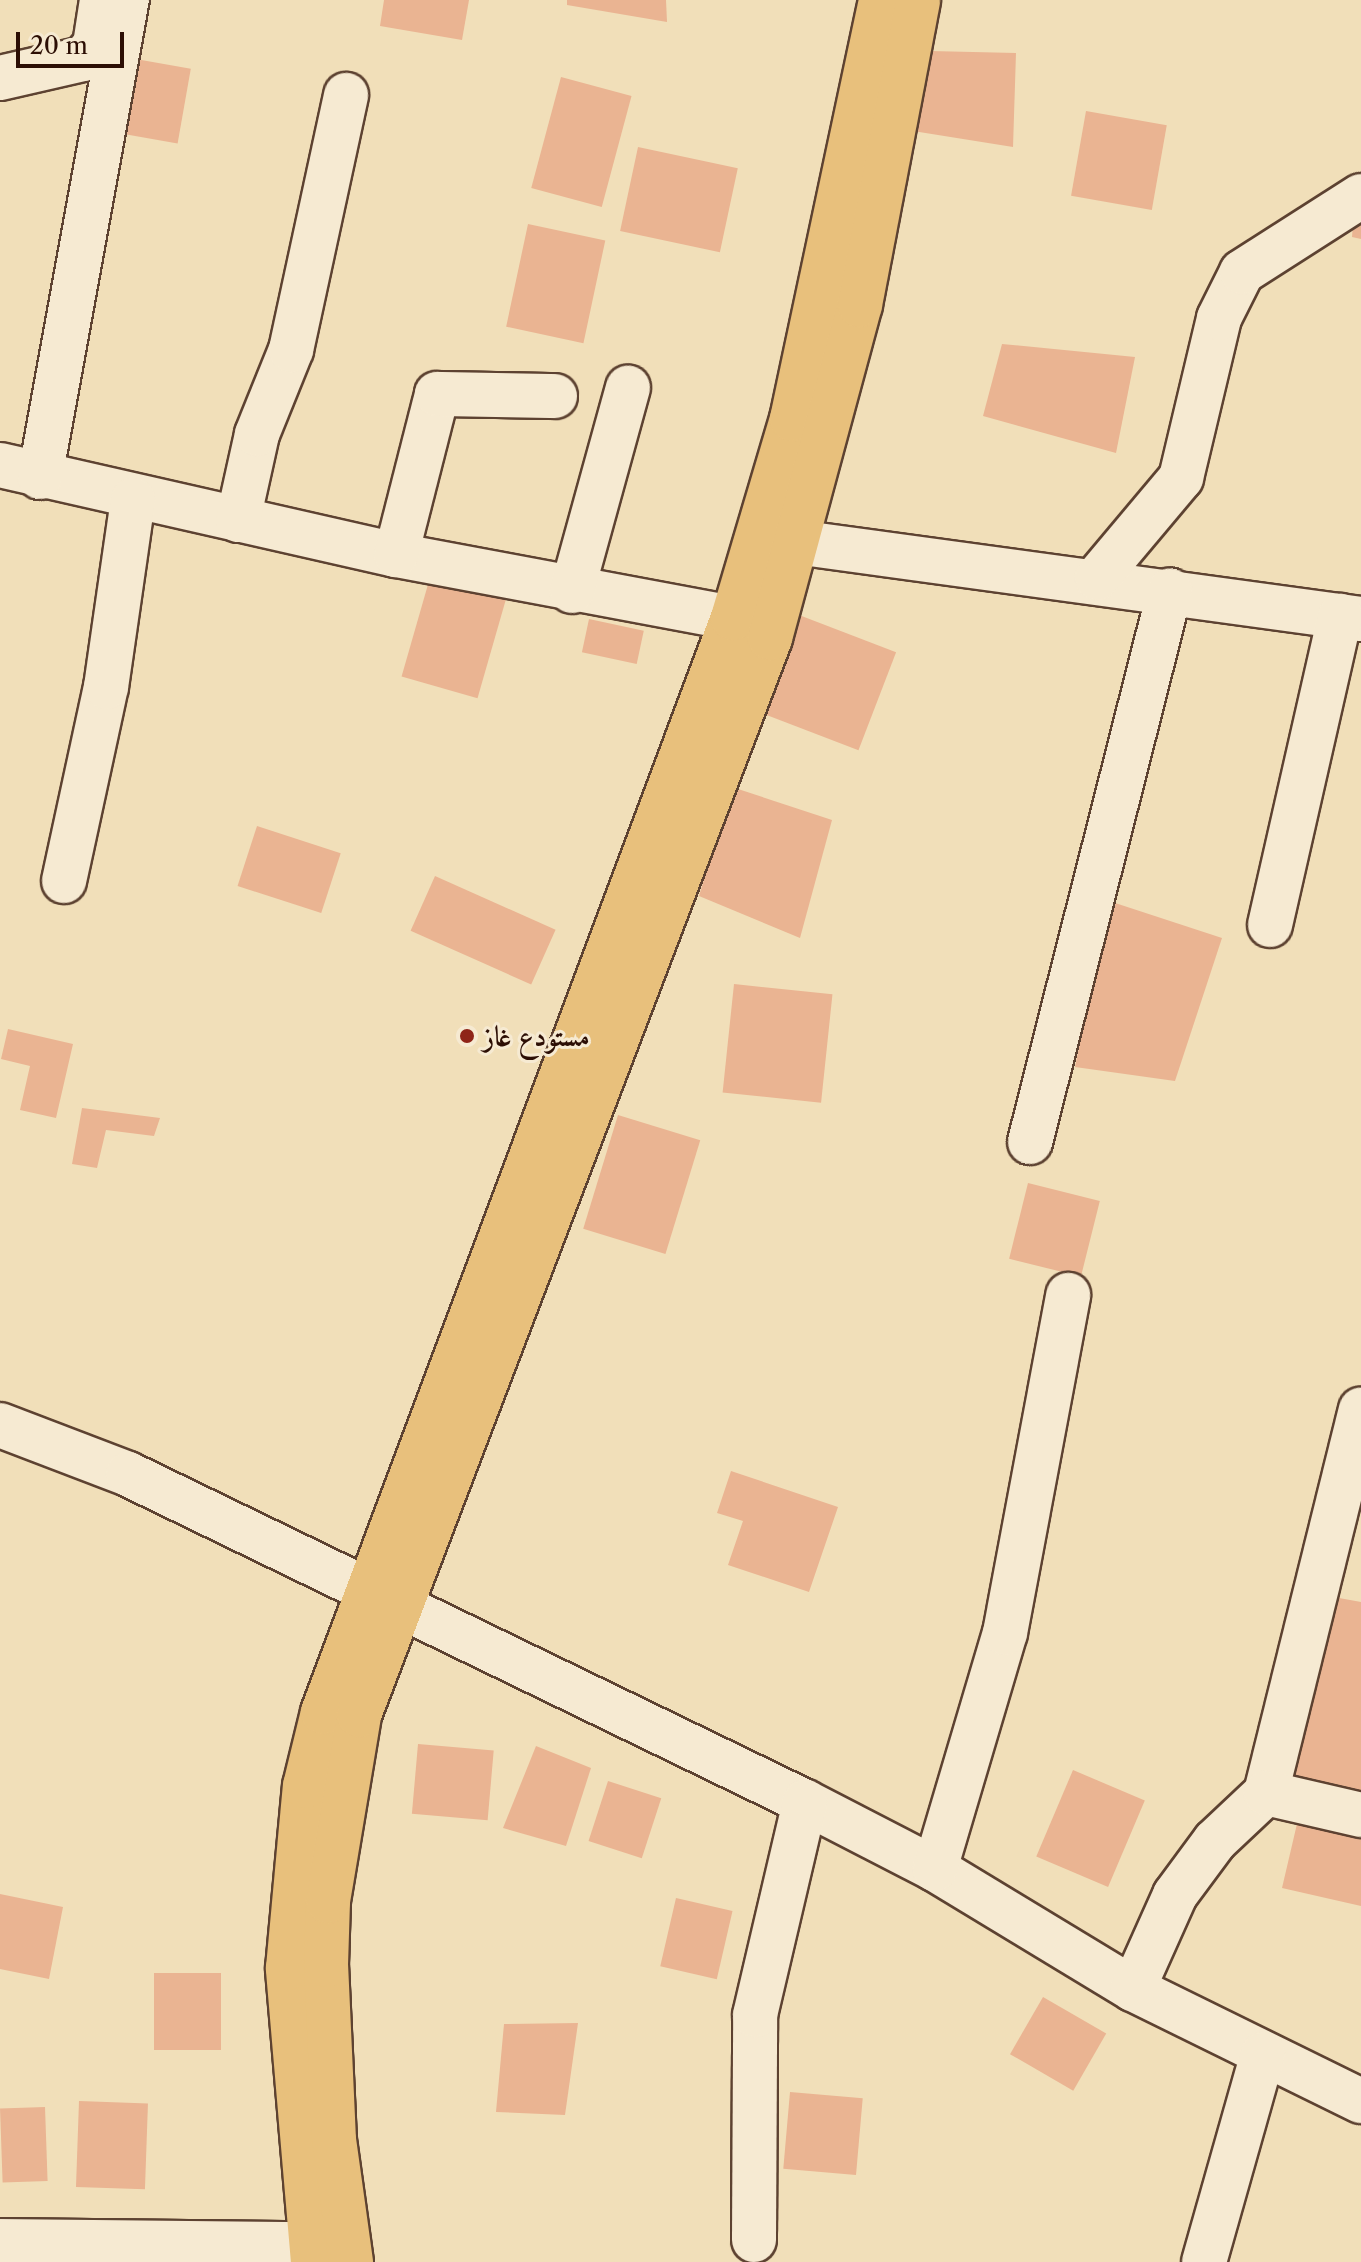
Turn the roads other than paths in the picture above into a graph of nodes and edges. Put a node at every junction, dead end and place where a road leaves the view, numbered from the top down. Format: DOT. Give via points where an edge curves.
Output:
graph roads {
  1 [pos="102,0"];
  2 [pos="127,0"];
  3 [pos="881,0"];
  4 [pos="918,0"];
  5 [pos="0,78"];
  6 [pos="346,95"];
  7 [pos="1361,196"];
  8 [pos="628,388"];
  9 [pos="555,396"];
  10 [pos="20,471"];
  11 [pos="133,500"];
  12 [pos="238,520"];
  13 [pos="759,537"];
  14 [pos="801,545"];
  15 [pos="396,555"];
  16 [pos="1097,578"];
  17 [pos="1170,590"];
  18 [pos="572,591"];
  19 [pos="1350,617"];
  20 [pos="733,618"];
  21 [pos="663,860"];
  22 [pos="64,881"];
  23 [pos="1270,925"];
  24 [pos="1030,1142"];
  25 [pos="1068,1295"];
  26 [pos="1361,1410"];
  27 [pos="0,1425"];
  28 [pos="382,1596"];
  29 [pos="1266,1793"];
  30 [pos="805,1802"];
  31 [pos="1361,1815"];
  32 [pos="935,1869"];
  33 [pos="1133,1989"];
  34 [pos="1263,2054"];
  35 [pos="1361,2101"];
  36 [pos="754,2240"];
  37 [pos="0,2241"];
  38 [pos="312,2253"];
  39 [pos="351,2262"];
  40 [pos="1204,2262"];
  1 -- 5 [label="street" via="95,45 83,59"];
  2 -- 10 [label="street"];
  3 -- 13 [label="main road" via="824,281"];
  4 -- 14 [label="main road" via="860,305"];
  6 -- 12 [label="street" via="291,350 257,434"];
  7 -- 16 [label="street" via="1242,272 1219,318 1181,478"];
  8 -- 18 [label="street"];
  9 -- 15 [label="street" via="437,394"];
  10 -- 11 [label="street"];
  11 -- 12 [label="street"];
  11 -- 22 [label="street" via="106,687"];
  12 -- 15 [label="street"];
  13 -- 14 [label="street"];
  13 -- 20 [label="main road"];
  14 -- 16 [label="street"];
  14 -- 21 [label="main road"];
  15 -- 18 [label="street"];
  16 -- 17 [label="street"];
  17 -- 19 [label="street"];
  17 -- 24 [label="street"];
  18 -- 20 [label="street"];
  19 -- 23 [label="street"];
  20 -- 21 [label="main road"];
  21 -- 28 [label="main road"];
  25 -- 32 [label="street" via="1005,1633"];
  26 -- 29 [label="street"];
  27 -- 28 [label="street" via="128,1474"];
  28 -- 30 [label="street"];
  28 -- 38 [label="main road" via="312,1756 291,1902 288,1968"];
  28 -- 39 [label="main road" via="328,1901 326,2024"];
  29 -- 31 [label="street"];
  29 -- 33 [label="street" via="1215,1841 1175,1895"];
  30 -- 32 [label="street"];
  30 -- 36 [label="street" via="755,2015"];
  32 -- 33 [label="street"];
  33 -- 34 [label="street"];
  34 -- 35 [label="street"];
  34 -- 40 [label="street"];
  37 -- 38 [label="street"];
}
